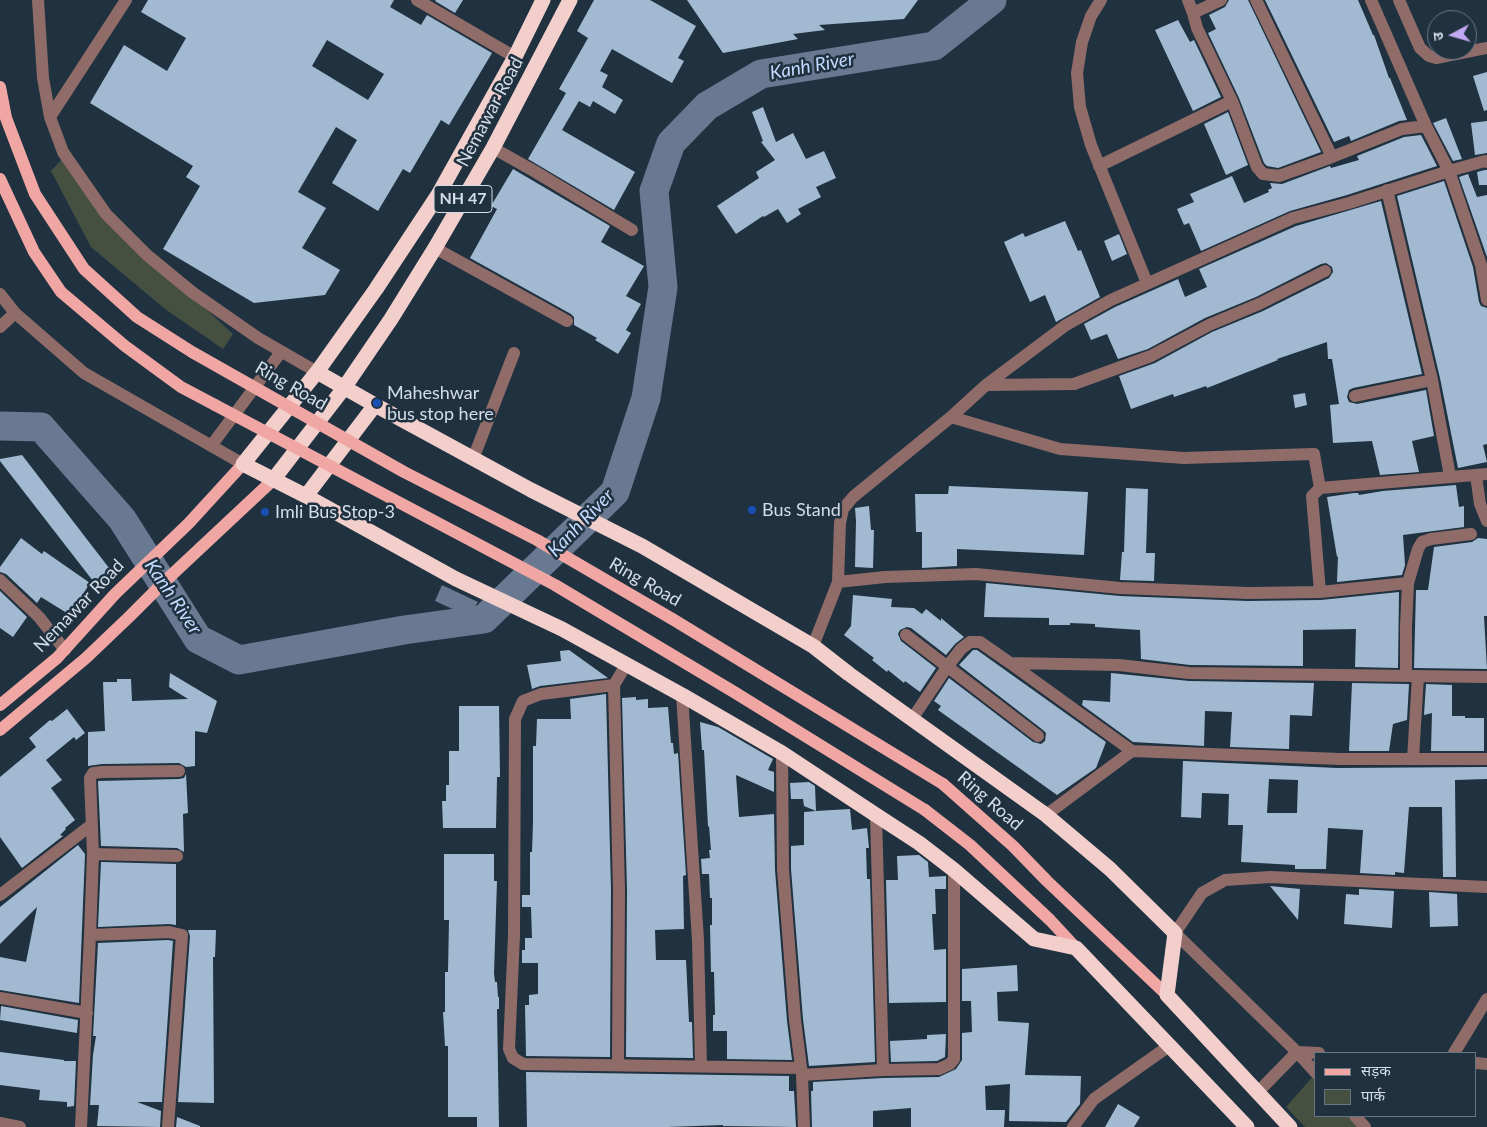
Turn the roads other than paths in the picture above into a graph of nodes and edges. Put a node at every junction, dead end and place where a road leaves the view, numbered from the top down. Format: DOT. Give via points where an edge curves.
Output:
graph roads {
  1 [pos="38,0"];
  2 [pos="126,0"];
  3 [pos="417,0"];
  4 [pos="543,0"];
  5 [pos="1101,0"];
  6 [pos="1188,0"];
  7 [pos="1221,0"];
  8 [pos="1256,0"];
  9 [pos="1371,0"];
  10 [pos="1400,0"];
  11 [pos="570,1"];
  12 [pos="1193,13"];
  13 [pos="1487,48"];
  14 [pos="515,57"];
  15 [pos="501,82"];
  16 [pos="0,87"];
  17 [pos="520,96"];
  18 [pos="1232,101"];
  19 [pos="50,117"];
  20 [pos="1426,126"];
  21 [pos="493,148"];
  22 [pos="1332,157"];
  23 [pos="1487,162"];
  24 [pos="1099,166"];
  25 [pos="1449,171"];
  26 [pos="0,179"];
  27 [pos="1387,190"];
  28 [pos="438,195"];
  29 [pos="458,207"];
  30 [pos="632,230"];
  31 [pos="435,248"];
  32 [pos="1325,272"];
  33 [pos="1147,283"];
  34 [pos="0,294"];
  35 [pos="1487,300"];
  36 [pos="15,313"];
  37 [pos="567,321"];
  38 [pos="0,327"];
  39 [pos="281,352"];
  40 [pos="514,353"];
  41 [pos="316,372"];
  42 [pos="1432,380"];
  43 [pos="986,385"];
  44 [pos="344,388"];
  45 [pos="1355,396"];
  46 [pos="375,405"];
  47 [pos="951,417"];
  48 [pos="212,446"];
  49 [pos="473,459"];
  50 [pos="243,464"];
  51 [pos="1481,475"];
  52 [pos="1450,476"];
  53 [pos="274,480"];
  54 [pos="1320,488"];
  55 [pos="306,496"];
  56 [pos="1487,521"];
  57 [pos="1472,534"];
  58 [pos="0,580"];
  59 [pos="838,582"];
  60 [pos="1408,583"];
  61 [pos="1320,592"];
  62 [pos="906,635"];
  63 [pos="813,646"];
  64 [pos="65,650"];
  65 [pos="1010,663"];
  66 [pos="626,665"];
  67 [pos="947,667"];
  68 [pos="1412,676"];
  69 [pos="1487,677"];
  70 [pos="614,685"];
  71 [pos="682,695"];
  72 [pos="0,705"];
  73 [pos="912,719"];
  74 [pos="0,730"];
  75 [pos="1038,736"];
  76 [pos="1132,751"];
  77 [pos="782,753"];
  78 [pos="1413,759"];
  79 [pos="1487,759"];
  80 [pos="179,771"];
  81 [pos="876,815"];
  82 [pos="1046,815"];
  83 [pos="90,826"];
  84 [pos="93,854"];
  85 [pos="177,856"];
  86 [pos="954,870"];
  87 [pos="1487,887"];
  88 [pos="0,895"];
  89 [pos="1175,933"];
  90 [pos="90,935"];
  91 [pos="1076,948"];
  92 [pos="1167,995"];
  93 [pos="0,998"];
  94 [pos="1487,999"];
  95 [pos="87,1013"];
  96 [pos="1168,1046"];
  97 [pos="1297,1052"];
  98 [pos="1455,1052"];
  99 [pos="1314,1053"];
  100 [pos="618,1065"];
  101 [pos="701,1066"];
  102 [pos="883,1070"];
  103 [pos="802,1071"];
  104 [pos="1314,1071"];
  105 [pos="1258,1092"];
  106 [pos="1356,1117"];
  107 [pos="0,1123"];
  108 [pos="20,1127"];
  109 [pos="81,1127"];
  110 [pos="168,1127"];
  111 [pos="804,1127"];
  112 [pos="1073,1127"];
  113 [pos="1247,1127"];
  114 [pos="1290,1127"];
  115 [pos="1365,1127"];
  1 -- 19 [label="street" via="43,78"];
  2 -- 19 [label="street"];
  3 -- 14 [label="street"];
  4 -- 14 [label="highway, Nemawar Road / NH 47"];
  5 -- 24 [label="street" via="1091,16 1082,42 1077,73 1080,106"];
  6 -- 12 [label="street"];
  7 -- 12 [label="street"];
  8 -- 22 [label="street"];
  9 -- 20 [label="street"];
  10 -- 13 [label="street" via="1420,48 1429,56 1436,58"];
  11 -- 17 [label="highway, Nemawar Road / NH 47"];
  12 -- 18 [label="street"];
  14 -- 15 [label="highway, Nemawar Road / NH 47"];
  15 -- 17 [label="highway"];
  15 -- 28 [label="highway, Nemawar Road / NH 47"];
  16 -- 92 [label="main road, Ring Road, bridge" via="6,118 35,194 84,268 138,317 192,352 404,472 537,540 943,784 1013,846"];
  17 -- 21 [label="highway, Nemawar Road / NH 47"];
  18 -- 22 [label="street" via="1257,167 1264,174 1279,176"];
  18 -- 24 [label="street"];
  19 -- 39 [label="street" via="63,152 106,214 147,255 192,292"];
  20 -- 22 [label="street" via="1402,129"];
  20 -- 25 [label="street"];
  21 -- 29 [label="highway, Nemawar Road / NH 47"];
  21 -- 30 [label="street"];
  23 -- 25 [label="street"];
  24 -- 33 [label="street"];
  25 -- 27 [label="street"];
  25 -- 35 [label="street" via="1481,265"];
  26 -- 91 [label="main road, bridge" via="34,252 61,292 125,346 181,387 555,585 925,810 970,845"];
  27 -- 33 [label="street" via="1293,218"];
  27 -- 42 [label="street"];
  28 -- 29 [label="highway"];
  28 -- 41 [label="highway, Nemawar Road / NH 47"];
  29 -- 31 [label="highway, Nemawar Road / NH 47"];
  31 -- 37 [label="street"];
  31 -- 44 [label="highway, Nemawar Road / NH 47"];
  32 -- 43 [label="street" via="1209,325 1151,356 1074,384"];
  33 -- 43 [label="street" via="1066,326"];
  34 -- 36 [label="street"];
  36 -- 38 [label="street"];
  36 -- 48 [label="street" via="84,373"];
  39 -- 41 [label="street"];
  39 -- 48 [label="street"];
  40 -- 49 [label="street"];
  41 -- 44 [label="highway"];
  41 -- 50 [label="highway, Nemawar Road"];
  42 -- 45 [label="street"];
  42 -- 52 [label="street"];
  43 -- 47 [label="street"];
  44 -- 46 [label="highway"];
  44 -- 53 [label="highway, Nemawar Road"];
  46 -- 49 [label="highway"];
  46 -- 55 [label="highway"];
  47 -- 54 [label="street" via="1060,449 1184,458 1314,454"];
  47 -- 59 [label="street" via="843,509"];
  48 -- 50 [label="street"];
  49 -- 63 [label="highway" via="642,546"];
  50 -- 53 [label="highway"];
  50 -- 64 [label="main road, Nemawar Road" via="190,523 114,594"];
  51 -- 52 [label="street"];
  51 -- 56 [label="street" via="1480,504"];
  52 -- 54 [label="street"];
  53 -- 55 [label="highway"];
  53 -- 74 [label="main road" via="86,658"];
  54 -- 61 [label="street" via="1312,496"];
  55 -- 66 [label="highway"];
  57 -- 60 [label="street" via="1422,542"];
  58 -- 64 [label="street" via="39,616"];
  59 -- 61 [label="street" via="976,574 1120,588"];
  59 -- 63 [label="street"];
  60 -- 61 [label="street"];
  60 -- 68 [label="street" via="1406,626"];
  62 -- 67 [label="street"];
  63 -- 73 [label="highway"];
  64 -- 72 [label="main road, Nemawar Road"];
  65 -- 67 [label="street" via="980,642 970,642"];
  65 -- 68 [label="street" via="1119,666 1189,673"];
  65 -- 76 [label="street"];
  66 -- 70 [label="street"];
  66 -- 71 [label="highway"];
  67 -- 73 [label="street"];
  67 -- 75 [label="street"];
  68 -- 69 [label="street"];
  68 -- 78 [label="street"];
  70 -- 100 [label="street" via="619,890"];
  70 -- 100 [label="street" via="541,694 523,702 515,719 514,935 509,1048 513,1058 523,1064"];
  71 -- 77 [label="highway"];
  71 -- 101 [label="street" via="698,940"];
  73 -- 82 [label="highway"];
  76 -- 78 [label="street"];
  76 -- 82 [label="street"];
  77 -- 81 [label="highway"];
  77 -- 103 [label="street" via="783,869"];
  78 -- 79 [label="street"];
  80 -- 83 [label="street" via="93,773 90,778"];
  81 -- 86 [label="highway"];
  81 -- 102 [label="street"];
  82 -- 89 [label="highway" via="1110,869"];
  83 -- 84 [label="street"];
  83 -- 88 [label="street"];
  84 -- 85 [label="street"];
  84 -- 90 [label="street"];
  86 -- 91 [label="highway" via="1034,938"];
  86 -- 102 [label="street" via="954,1059 939,1069"];
  87 -- 89 [label="street" via="1270,877 1225,880 1202,893"];
  89 -- 92 [label="highway"];
  89 -- 97 [label="street"];
  90 -- 95 [label="street"];
  90 -- 110 [label="street" via="182,934"];
  91 -- 96 [label="highway"];
  92 -- 105 [label="highway, Ring Road"];
  93 -- 95 [label="street"];
  94 -- 98 [label="street"];
  95 -- 109 [label="street"];
  96 -- 112 [label="street" via="1094,1099"];
  96 -- 113 [label="highway"];
  97 -- 99 [label="street"];
  97 -- 104 [label="street"];
  97 -- 105 [label="street"];
  100 -- 101 [label="street"];
  101 -- 103 [label="street"];
  102 -- 103 [label="street"];
  103 -- 111 [label="street"];
  105 -- 114 [label="highway, Ring Road"];
  106 -- 115 [label="street"];
  107 -- 108 [label="street"];
}
